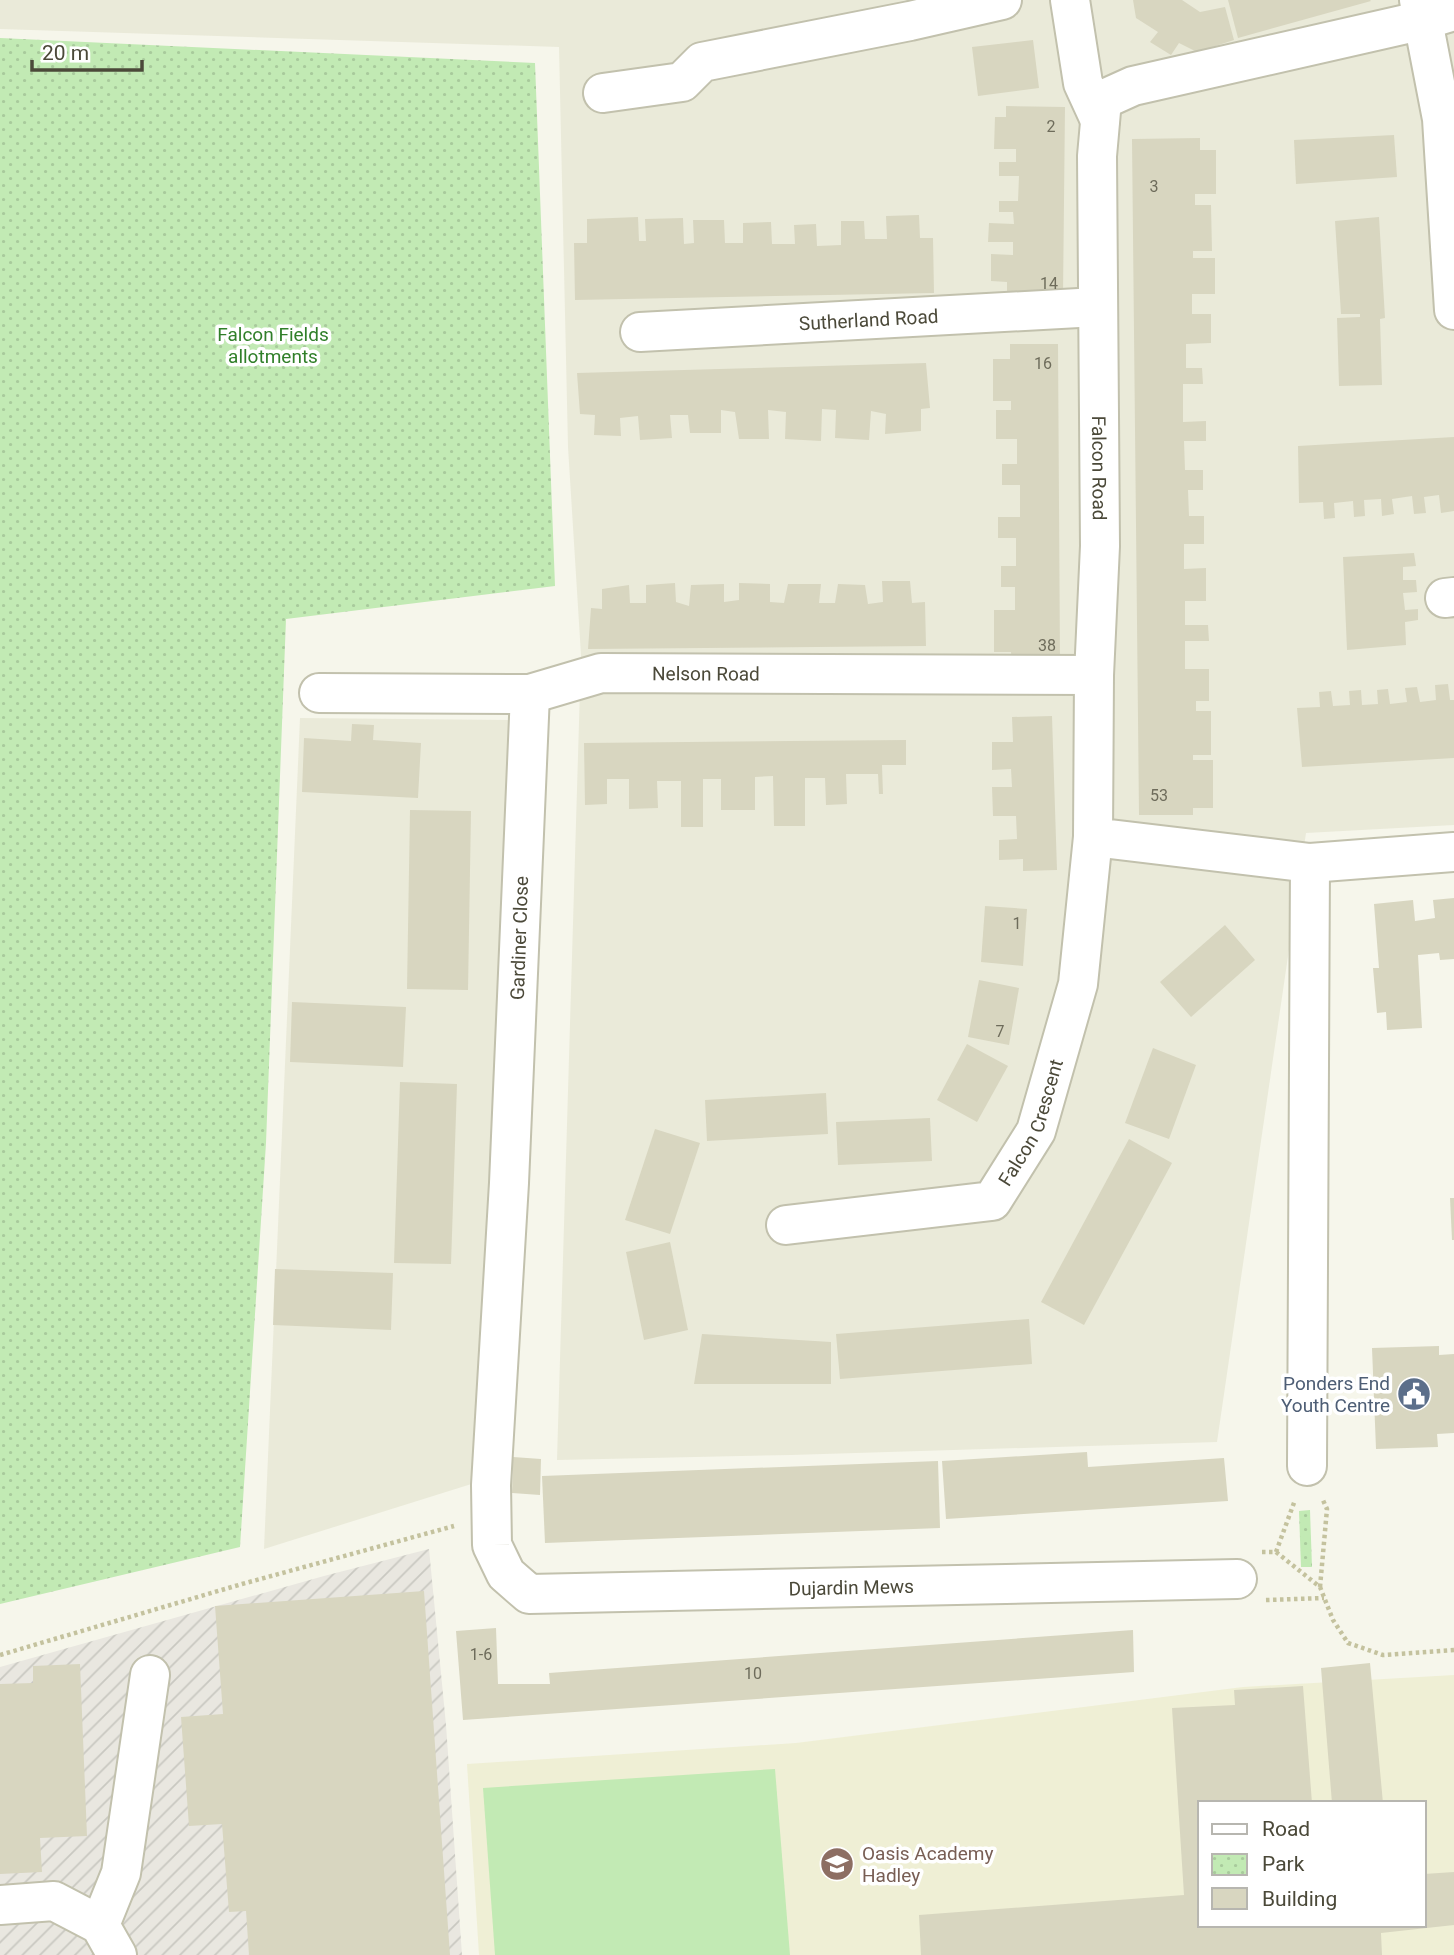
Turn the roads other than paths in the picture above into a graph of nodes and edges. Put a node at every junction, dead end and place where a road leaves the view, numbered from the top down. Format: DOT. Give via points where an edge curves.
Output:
graph roads {
  1 [pos="1002,0"];
  2 [pos="1070,0"];
  3 [pos="1432,11"];
  4 [pos="603,93"];
  5 [pos="1100,120"];
  6 [pos="1444,300"];
  7 [pos="1097,307"];
  8 [pos="640,332"];
  9 [pos="1094,675"];
  10 [pos="319,693"];
  11 [pos="530,694"];
  12 [pos="1093,837"];
  13 [pos="1454,852"];
  14 [pos="1310,863"];
  15 [pos="786,1225"];
  16 [pos="1307,1466"];
  17 [pos="492,1545"];
  18 [pos="1237,1579"];
  19 [pos="150,1675"];
  20 [pos="0,1905"];
  21 [pos="109,1940"];
  1 -- 4 [label="street" via="702,62 682,82"];
  2 -- 5 [label="street" via="1083,83"];
  3 -- 5 [label="street, Falcon Road" via="1133,86 1101,100"];
  3 -- 6 [label="street" via="1442,119"];
  5 -- 7 [label="street, Falcon Road"];
  7 -- 8 [label="street, Sutherland Road"];
  7 -- 9 [label="street, Falcon Road" via="1100,546"];
  9 -- 11 [label="street, Nelson Road" via="601,673"];
  9 -- 12 [label="street, Falcon Road"];
  10 -- 11 [label="street, Nelson Road"];
  11 -- 17 [label="street, Gardiner Close" via="509,1183 492,1432"];
  12 -- 14 [label="street"];
  12 -- 15 [label="street, Falcon Crescent" via="1078,984 1036,1131 992,1201"];
  13 -- 14 [label="street"];
  14 -- 16 [label="street"];
  17 -- 18 [label="street, Dujardin Mews" via="506,1574 529,1594"];
  19 -- 21 [label="street"];
  20 -- 21 [label="street" via="54,1901"];
}
